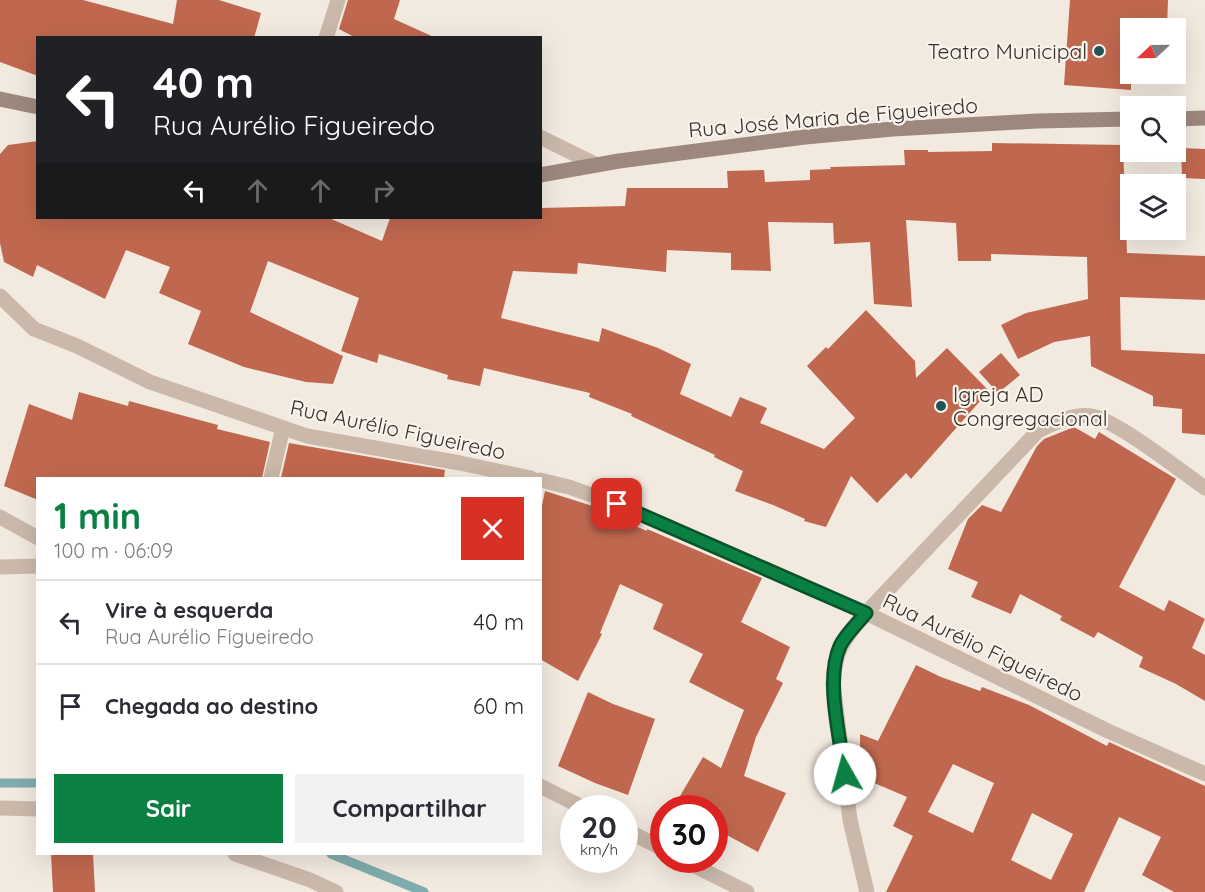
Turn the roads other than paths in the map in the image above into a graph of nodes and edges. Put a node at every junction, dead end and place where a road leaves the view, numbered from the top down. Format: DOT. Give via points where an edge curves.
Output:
graph roads {
  1 [pos="338,0"];
  2 [pos="330,36"];
  3 [pos="0,99"];
  4 [pos="36,107"];
  5 [pos="1205,118"];
  6 [pos="1120,119"];
  7 [pos="1186,119"];
  8 [pos="542,138"];
  9 [pos="597,165"];
  10 [pos="542,175"];
  11 [pos="0,296"];
  12 [pos="283,428"];
  13 [pos="271,477"];
  14 [pos="526,477"];
  15 [pos="542,480"];
  16 [pos="1205,488"];
  17 [pos="0,517"];
  18 [pos="36,537"];
  19 [pos="36,566"];
  20 [pos="0,567"];
  21 [pos="866,613"];
  22 [pos="1205,774"];
  23 [pos="542,787"];
  24 [pos="560,796"];
  25 [pos="0,808"];
  26 [pos="36,809"];
  27 [pos="238,855"];
  28 [pos="709,873"];
  29 [pos="336,892"];
  30 [pos="747,892"];
  31 [pos="867,892"];
  1 -- 2 [label="street"];
  3 -- 4 [label="main road"];
  5 -- 7 [label="main road"];
  6 -- 9 [label="main road, Rua José Maria de Figueiredo" via="893,129"];
  8 -- 9 [label="street"];
  9 -- 10 [label="main road, Rua José Maria de Figueiredo"];
  11 -- 12 [label="street, Rua Aurélio Figueiredo" via="34,329 150,382"];
  12 -- 13 [label="street"];
  12 -- 14 [label="street, Rua Aurélio Figueiredo" via="307,436"];
  15 -- 21 [label="street, Rua Aurélio Figueiredo" via="617,504"];
  16 -- 21 [label="street" via="1112,423 1091,416 1055,423 1038,431"];
  17 -- 18 [label="street"];
  19 -- 20 [label="street"];
  21 -- 22 [label="street, Rua Aurélio Figueiredo" via="1108,732"];
  21 -- 31 [label="street" via="841,644 833,682 850,820"];
  23 -- 24 [label="street"];
  25 -- 26 [label="street"];
  27 -- 29 [label="street"];
  28 -- 30 [label="street"];
}
